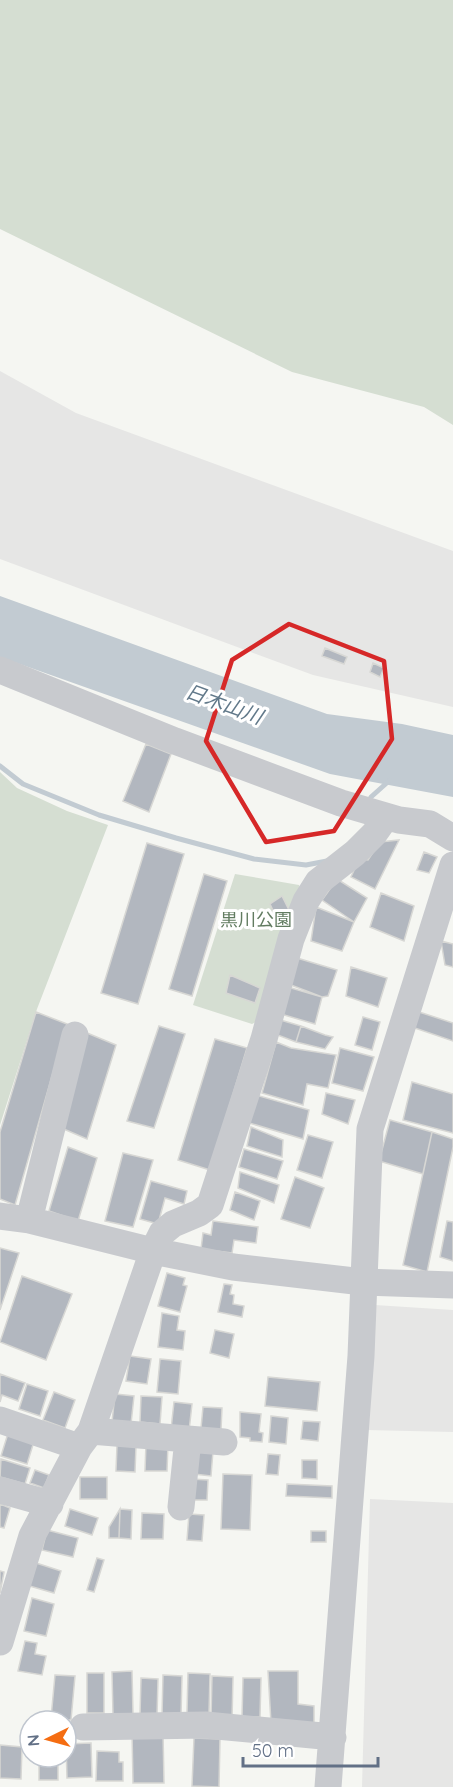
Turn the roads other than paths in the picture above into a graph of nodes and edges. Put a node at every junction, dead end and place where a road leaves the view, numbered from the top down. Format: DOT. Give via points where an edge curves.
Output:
graph roads {
  1 [pos="0,670"];
  2 [pos="386,817"];
  3 [pos="453,838"];
  4 [pos="453,865"];
  5 [pos="75,1035"];
  6 [pos="0,1216"];
  7 [pos="29,1220"];
  8 [pos="153,1251"];
  9 [pos="363,1282"];
  10 [pos="453,1285"];
  11 [pos="0,1420"];
  12 [pos="188,1438"];
  13 [pos="85,1439"];
  14 [pos="224,1442"];
  15 [pos="0,1490"];
  16 [pos="50,1504"];
  17 [pos="181,1507"];
  18 [pos="0,1642"];
  19 [pos="83,1727"];
  20 [pos="333,1737"];
  21 [pos="328,1787"];
  1 -- 2 [label="street" via="175,741"];
  2 -- 3 [label="street" via="430,824"];
  2 -- 8 [label="street" via="355,853 318,882 306,901 210,1205 167,1228"];
  4 -- 9 [label="street" via="370,1129"];
  5 -- 7 [label="street"];
  6 -- 7 [label="street"];
  7 -- 8 [label="street"];
  8 -- 9 [label="street" via="233,1267"];
  8 -- 13 [label="street"];
  9 -- 10 [label="street"];
  9 -- 20 [label="street"];
  11 -- 13 [label="street"];
  12 -- 13 [label="street"];
  12 -- 14 [label="street"];
  12 -- 17 [label="street"];
  13 -- 16 [label="street"];
  15 -- 16 [label="street"];
  16 -- 18 [label="street" via="33,1536"];
  19 -- 20 [label="street" via="206,1725"];
  20 -- 21 [label="street"];
}
